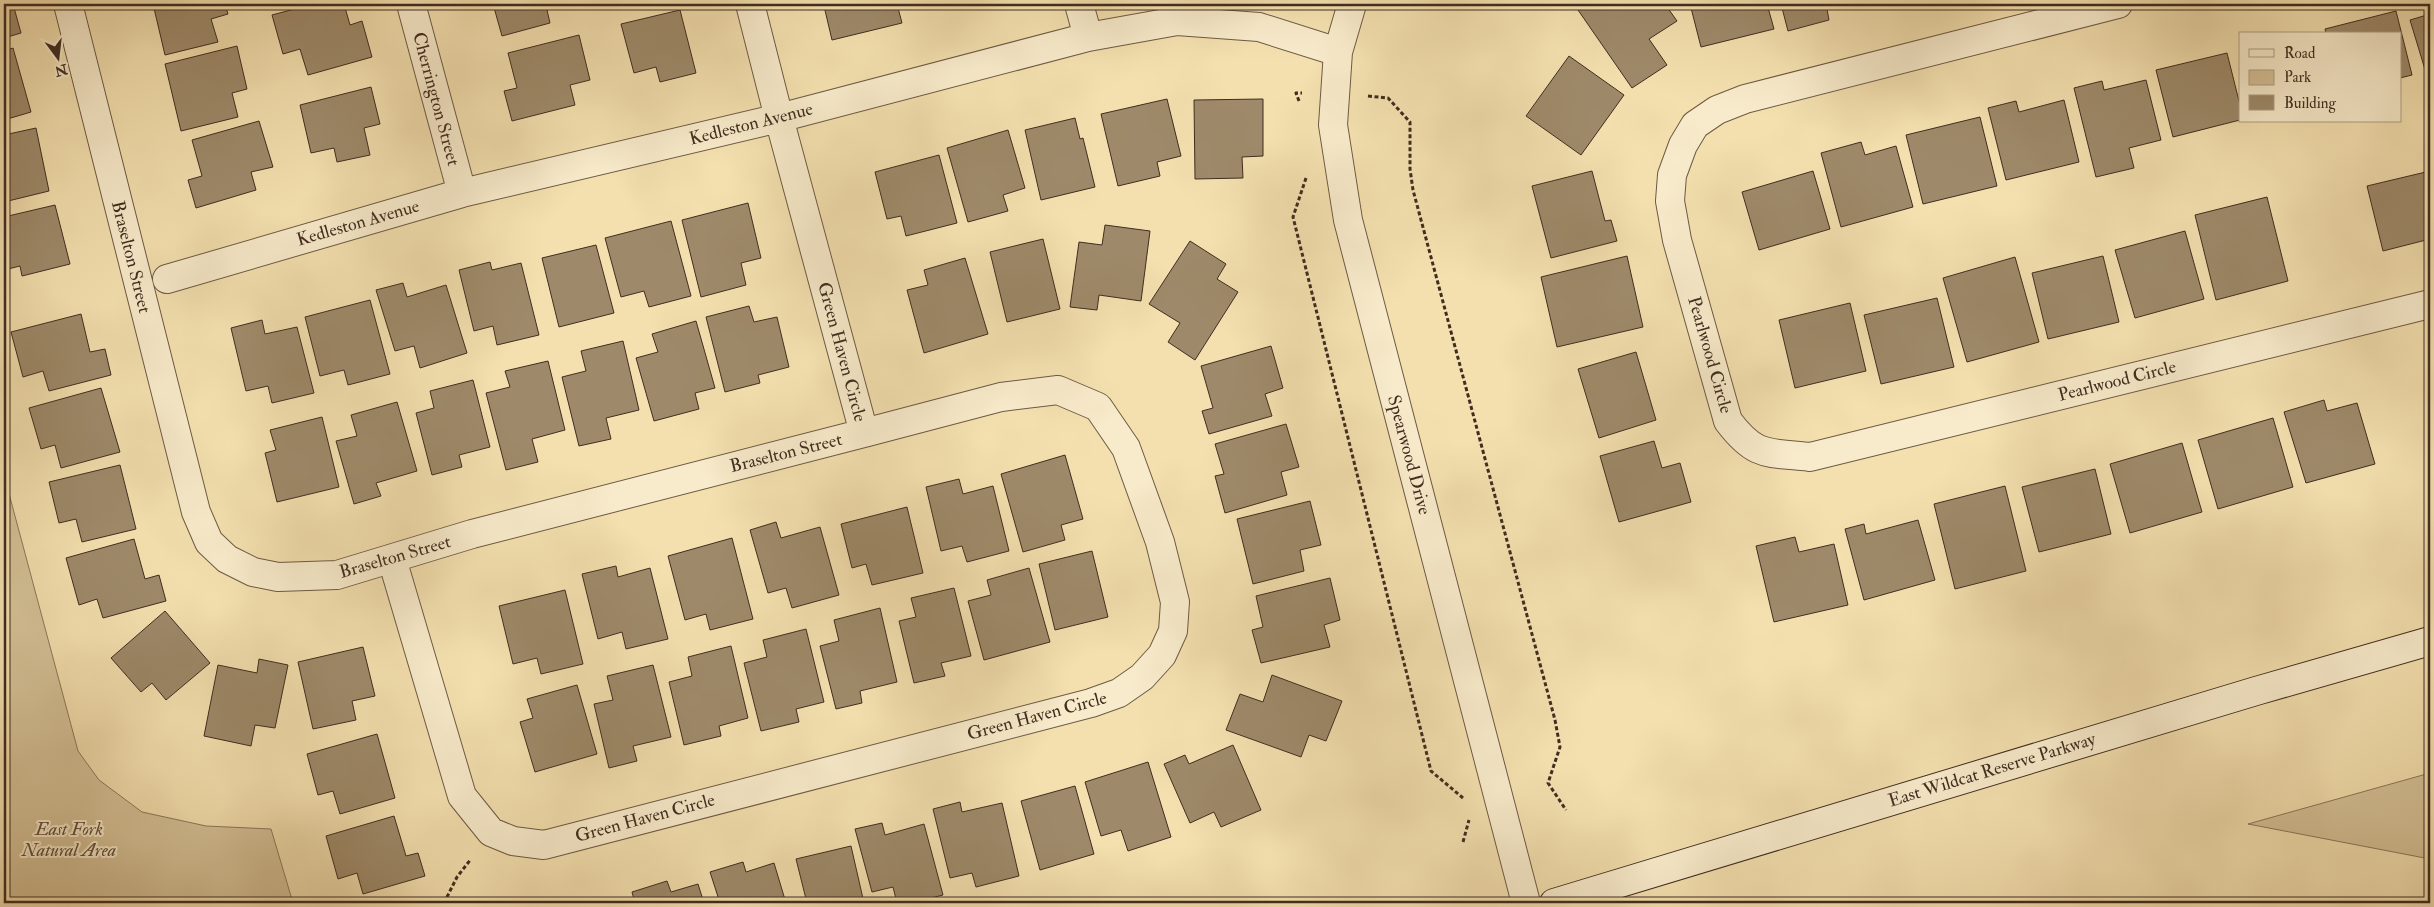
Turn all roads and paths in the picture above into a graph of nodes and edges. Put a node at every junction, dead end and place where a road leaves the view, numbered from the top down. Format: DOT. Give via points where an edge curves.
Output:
graph roads {
  1 [pos="68,4"];
  2 [pos="411,4"];
  3 [pos="750,4"];
  4 [pos="1079,4"];
  5 [pos="1352,4"];
  6 [pos="2118,4"];
  7 [pos="1088,36"];
  8 [pos="1338,52"];
  9 [pos="778,118"];
  10 [pos="462,193"];
  11 [pos="166,279"];
  12 [pos="2430,304"];
  13 [pos="864,433"];
  14 [pos="392,559"];
  15 [pos="2430,640"];
  16 [pos="491,832"];
  17 [pos="444,903"];
  18 [pos="1526,903"];
  19 [pos="1554,903"];
  1 -- 14 [label="street, Braselton Street" via="196,512 209,542 228,559 253,572 278,577 337,575"];
  2 -- 10 [label="street, Cherrington Street"];
  3 -- 9 [label="street, Green Haven Circle"];
  4 -- 7 [label="street"];
  5 -- 8 [label="street, Spearwood Drive"];
  6 -- 12 [label="street, Pearlwood Circle" via="1744,99 1717,110 1695,125 1683,145 1672,175 1670,201 1677,240 1728,421 1741,438 1758,451 1810,457"];
  7 -- 8 [label="street, Kedleston Avenue" via="1177,20 1259,27"];
  7 -- 9 [label="street, Kedleston Avenue"];
  8 -- 18 [label="street, Spearwood Drive" via="1333,125 1348,220"];
  9 -- 10 [label="street, Kedleston Avenue"];
  9 -- 13 [label="street, Green Haven Circle"];
  10 -- 11 [label="street, Kedleston Avenue"];
  13 -- 14 [label="street, Braselton Street" via="472,534"];
  13 -- 16 [label="street, Green Haven Circle" via="1001,397 1058,390 1098,407 1126,448 1160,542 1175,602 1173,631 1162,655 1142,677 1119,693 1091,703 544,845 513,841"];
  14 -- 16 [label="street, Green Haven Circle" via="462,796"];
  15 -- 19 [label="street, East Wildcat Reserve Parkway"];
  16 -- 17 [label="path" via="457,877"];
}
